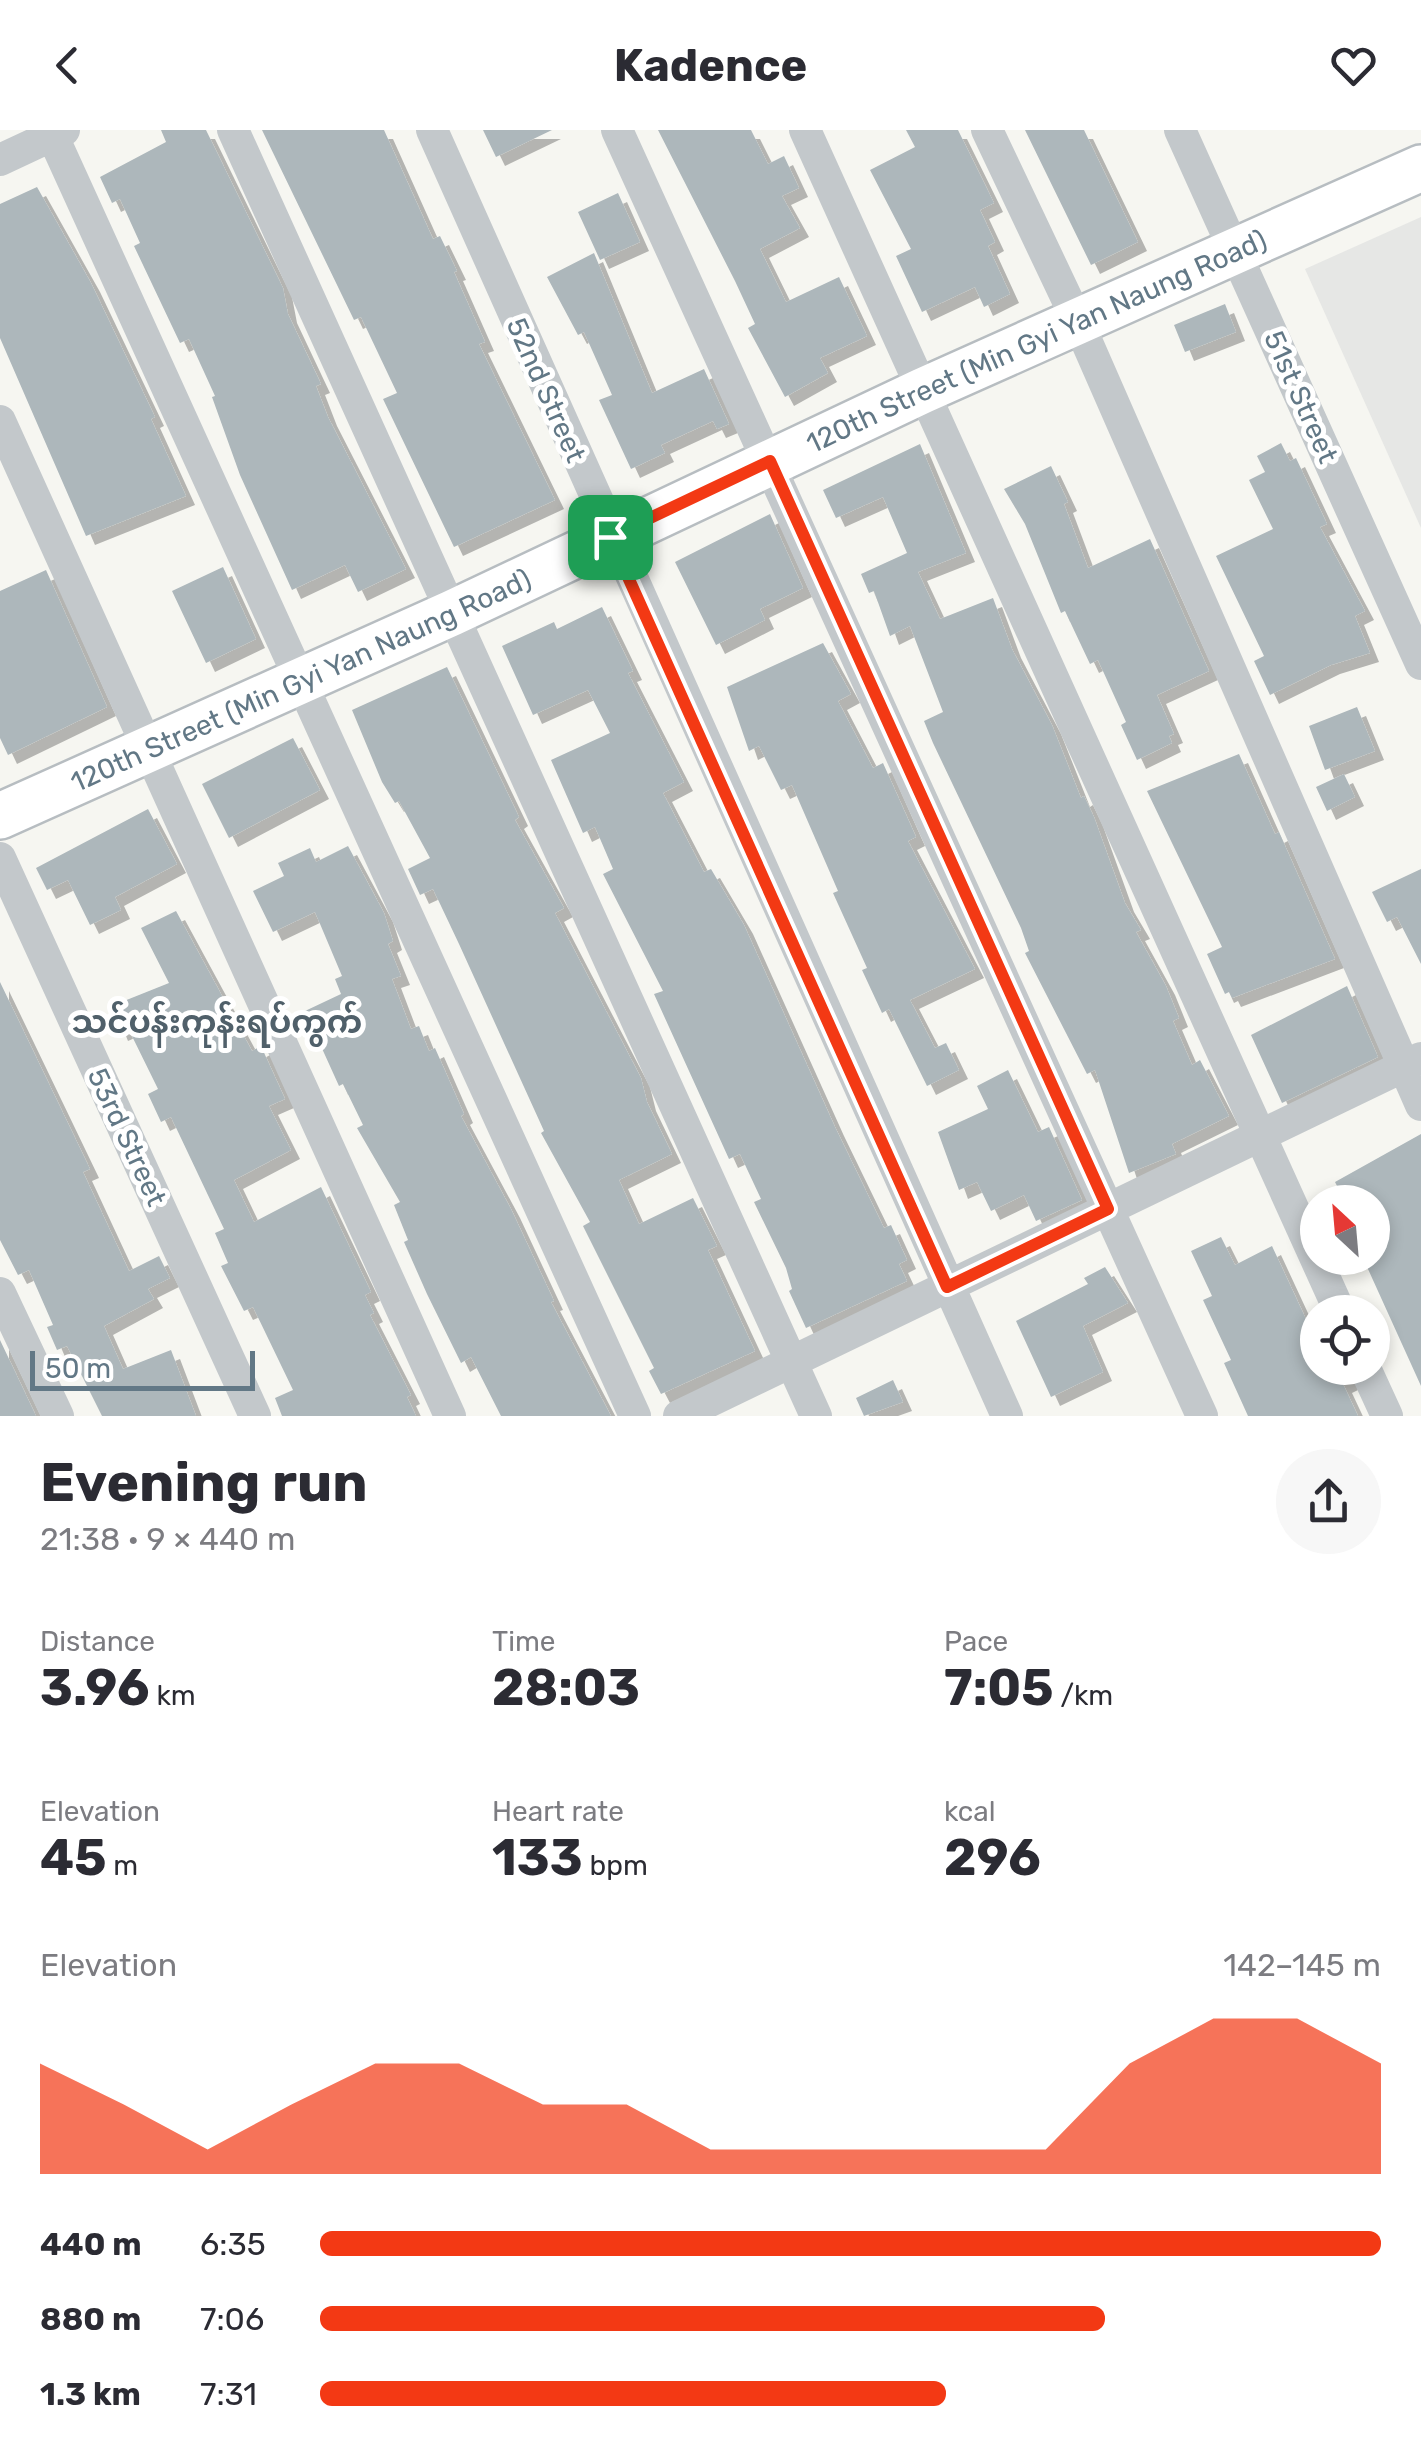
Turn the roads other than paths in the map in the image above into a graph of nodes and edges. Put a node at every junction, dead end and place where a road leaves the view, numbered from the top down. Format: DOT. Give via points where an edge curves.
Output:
graph roads {
  1 [pos="233,130"];
  2 [pos="432,130"];
  3 [pos="617,130"];
  4 [pos="805,130"];
  5 [pos="987,130"];
  6 [pos="1180,130"];
  7 [pos="56,132"];
  8 [pos="0,160"];
  9 [pos="1421,168"];
  10 [pos="1235,251"];
  11 [pos="1078,322"];
  12 [pos="922,391"];
  13 [pos="0,421"];
  14 [pos="770,461"];
  15 [pos="610,537"];
  16 [pos="452,613"];
  17 [pos="1421,664"];
  18 [pos="304,680"];
  19 [pos="148,751"];
  20 [pos="0,816"];
  21 [pos="0,858"];
  22 [pos="1412,1062"];
  23 [pos="1421,1105"];
  24 [pos="1260,1135"];
  25 [pos="1108,1209"];
  26 [pos="947,1287"];
  27 [pos="0,1293"];
  28 [pos="1332,1295"];
  29 [pos="792,1360"];
  30 [pos="1373,1385"];
  31 [pos="58,1416"];
  32 [pos="255,1416"];
  33 [pos="450,1416"];
  34 [pos="635,1416"];
  35 [pos="679,1416"];
  36 [pos="816,1416"];
  37 [pos="1007,1416"];
  38 [pos="1202,1416"];
  39 [pos="1387,1416"];
  1 -- 16 [label="street"];
  2 -- 15 [label="street, 52nd Street"];
  3 -- 14 [label="street"];
  4 -- 12 [label="street"];
  5 -- 11 [label="street"];
  6 -- 10 [label="street, 51st Street"];
  7 -- 8 [label="street"];
  7 -- 18 [label="street"];
  9 -- 10 [label="main road, 120th Street (Min Gyi Yan Naung Road)"];
  10 -- 11 [label="main road, 120th Street (Min Gyi Yan Naung Road)"];
  10 -- 17 [label="street, 51st Street"];
  11 -- 12 [label="main road, 120th Street (Min Gyi Yan Naung Road)"];
  11 -- 22 [label="street"];
  12 -- 14 [label="main road, 120th Street (Min Gyi Yan Naung Road)"];
  12 -- 24 [label="street"];
  13 -- 19 [label="street"];
  14 -- 15 [label="main road, 120th Street (Min Gyi Yan Naung Road)"];
  14 -- 25 [label="street"];
  15 -- 16 [label="main road, 120th Street (Min Gyi Yan Naung Road)"];
  15 -- 26 [label="street, 52nd Street"];
  16 -- 18 [label="main road, 120th Street (Min Gyi Yan Naung Road)"];
  16 -- 29 [label="street"];
  18 -- 19 [label="main road, 120th Street (Min Gyi Yan Naung Road)"];
  18 -- 34 [label="street"];
  19 -- 20 [label="main road, 120th Street (Min Gyi Yan Naung Road)"];
  19 -- 33 [label="street"];
  21 -- 32 [label="street, 53rd Street"];
  22 -- 23 [label="street"];
  22 -- 24 [label="street"];
  24 -- 25 [label="street"];
  24 -- 28 [label="street"];
  25 -- 26 [label="street"];
  25 -- 38 [label="street"];
  26 -- 29 [label="street"];
  26 -- 37 [label="street, 52nd Street"];
  27 -- 31 [label="street"];
  29 -- 35 [label="street"];
  29 -- 36 [label="street"];
  30 -- 39 [label="street"];
}
